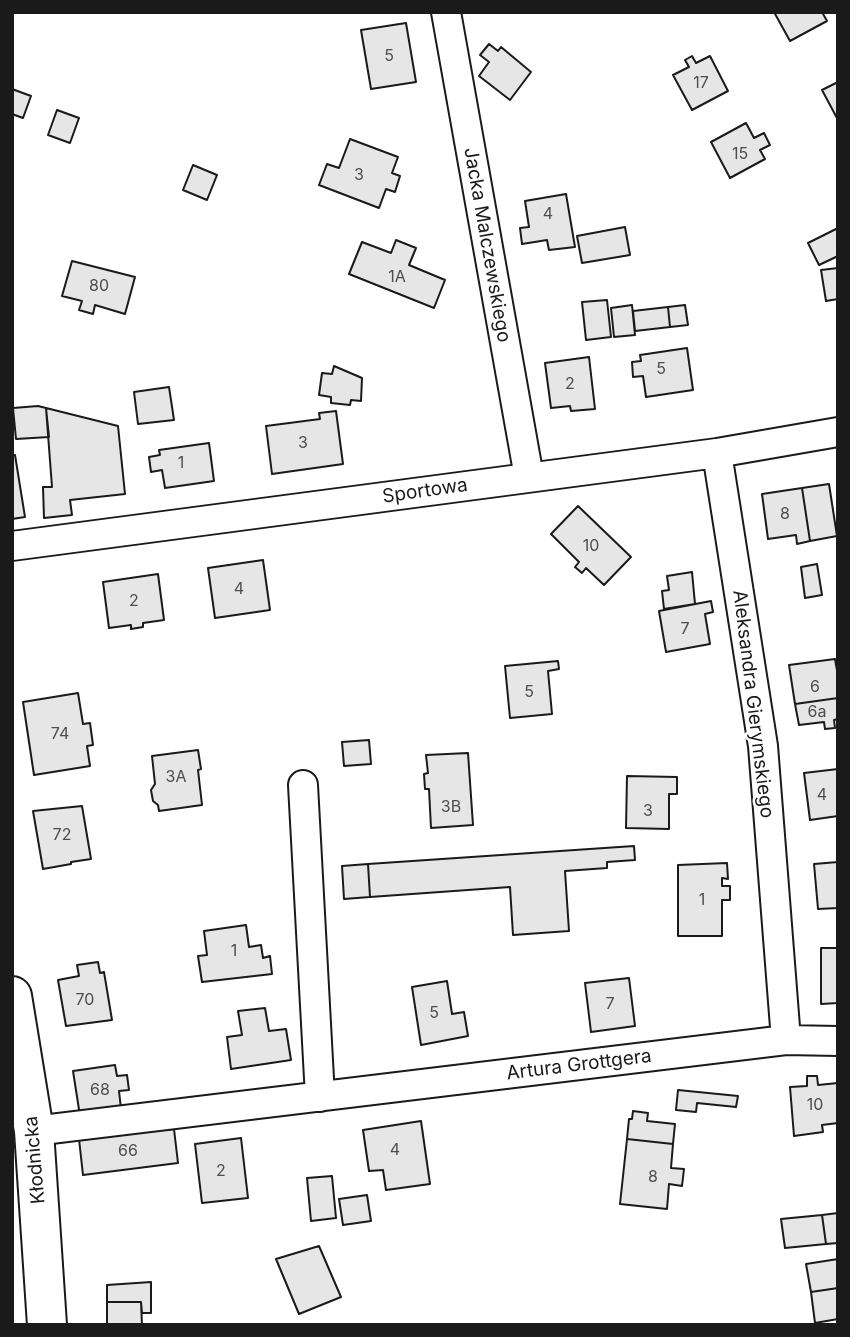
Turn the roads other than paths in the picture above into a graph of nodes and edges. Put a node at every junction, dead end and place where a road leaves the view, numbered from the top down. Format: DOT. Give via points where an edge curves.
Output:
graph roads {
  1 [pos="446,12"];
  2 [pos="838,432"];
  3 [pos="717,453"];
  4 [pos="528,477"];
  5 [pos="12,546"];
  6 [pos="303,785"];
  7 [pos="12,996"];
  8 [pos="786,1040"];
  9 [pos="838,1041"];
  10 [pos="320,1097"];
  11 [pos="34,1131"];
  12 [pos="47,1325"];
  1 -- 4 [label="street, Jacka Malczewskiego"];
  2 -- 3 [label="street, Sportowa"];
  3 -- 4 [label="street, Sportowa"];
  3 -- 8 [label="street, Aleksandra Gierymskiego" via="763,746"];
  4 -- 5 [label="street, Sportowa"];
  6 -- 10 [label="street"];
  7 -- 11 [label="main road, Kłodnicka"];
  8 -- 9 [label="street, Artura Grottgera"];
  8 -- 10 [label="street, Artura Grottgera"];
  10 -- 11 [label="street, Artura Grottgera"];
  11 -- 12 [label="main road, Kłodnicka"];
}
